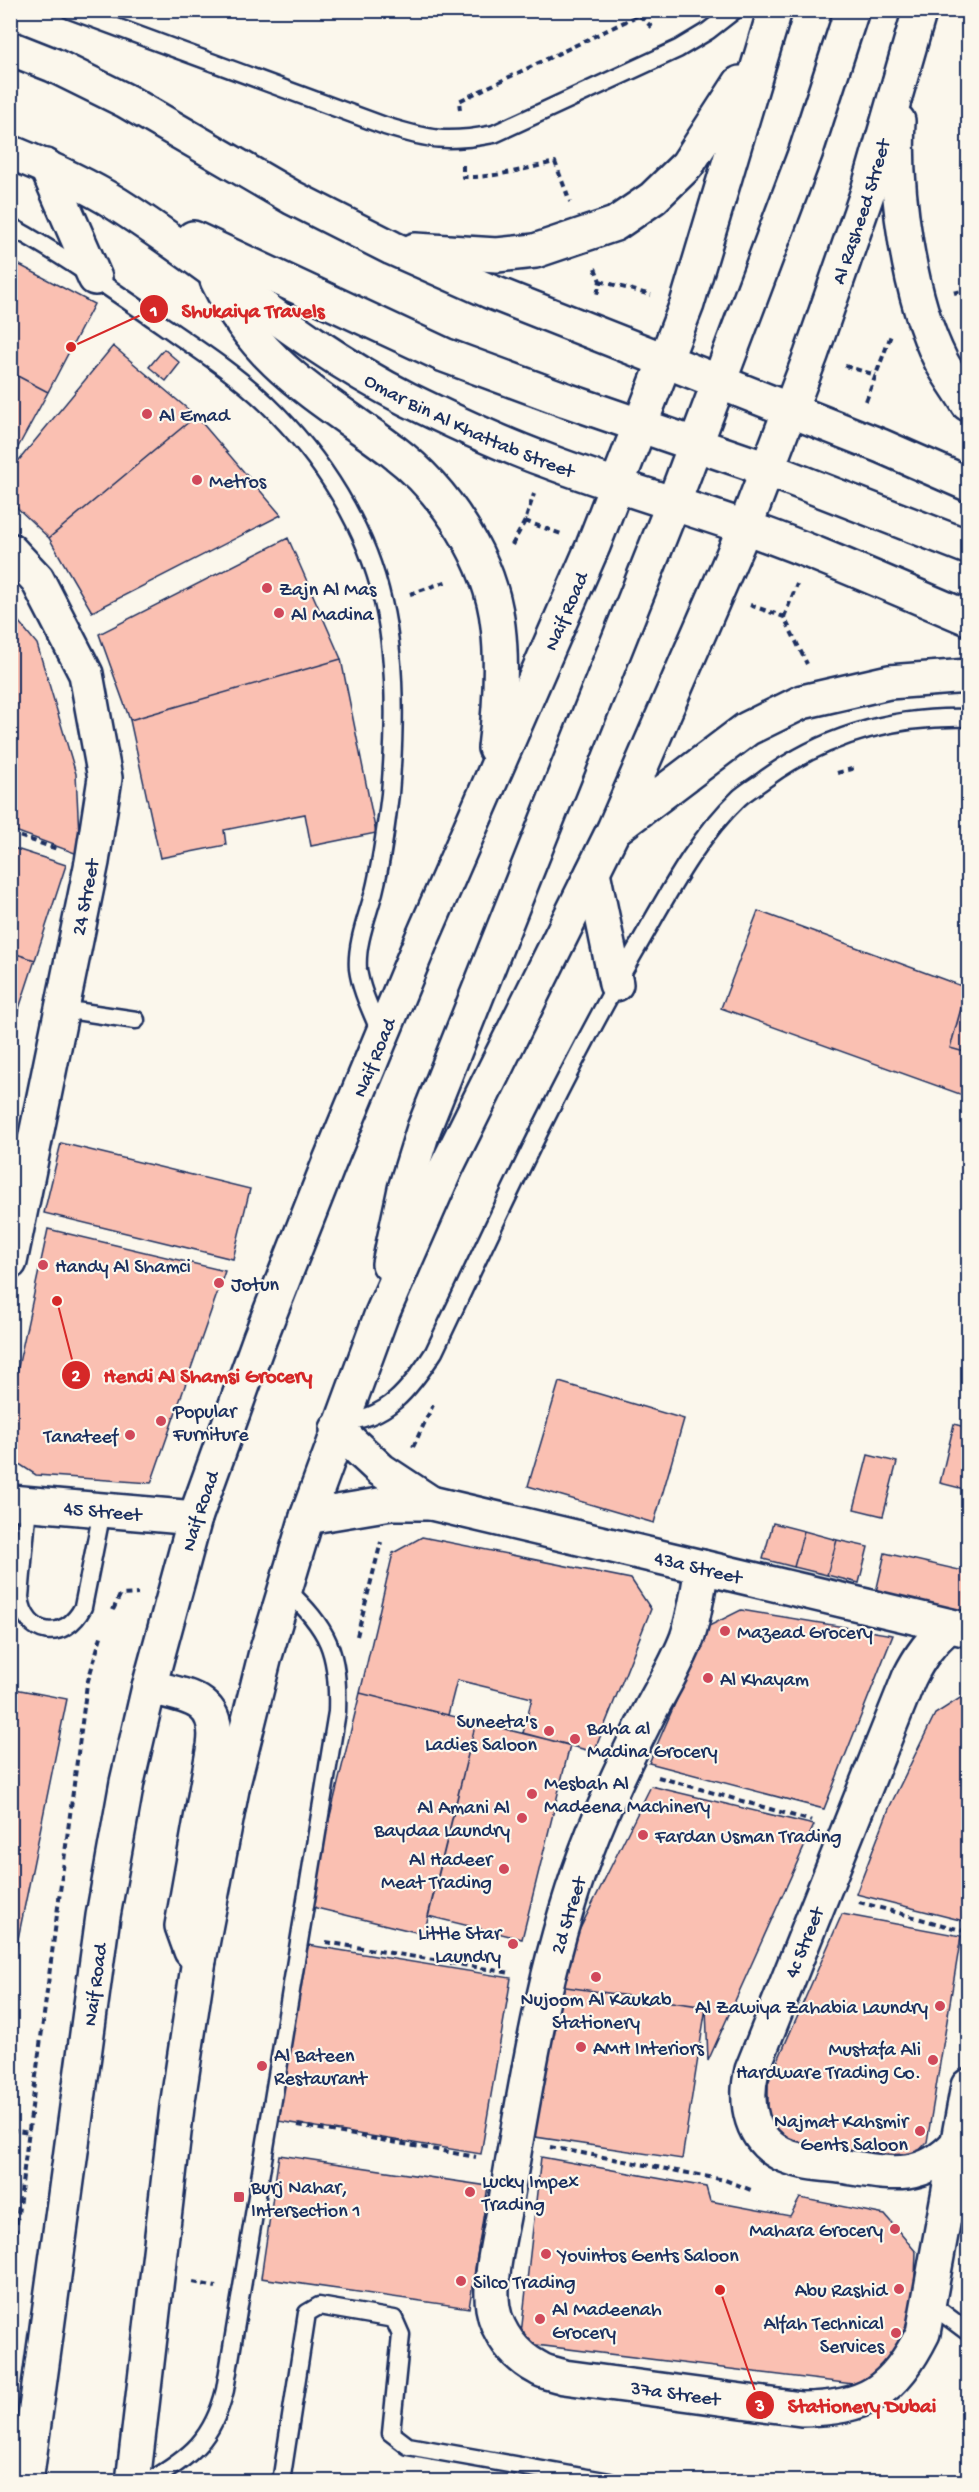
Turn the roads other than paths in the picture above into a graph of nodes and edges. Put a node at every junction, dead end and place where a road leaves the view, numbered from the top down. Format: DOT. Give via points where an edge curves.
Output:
graph roads {
  1 [pos="70,10"];
  2 [pos="735,10"];
  3 [pos="775,10"];
  4 [pos="852,10"];
  5 [pos="920,10"];
  6 [pos="764,43"];
  7 [pos="10,48"];
  8 [pos="902,71"];
  9 [pos="10,152"];
  10 [pos="46,166"];
  11 [pos="115,203"];
  12 [pos="10,226"];
  13 [pos="392,248"];
  14 [pos="213,270"];
  15 [pos="95,278"];
  16 [pos="665,362"];
  17 [pos="719,383"];
  18 [pos="969,404"];
  19 [pos="790,410"];
  20 [pos="640,425"];
  21 [pos="696,444"];
  22 [pos="768,469"];
  23 [pos="617,484"];
  24 [pos="969,484"];
  25 [pos="673,504"];
  26 [pos="745,527"];
  27 [pos="969,547"];
  28 [pos="10,550"];
  29 [pos="969,618"];
  30 [pos="969,676"];
  31 [pos="969,718"];
  32 [pos="490,783"];
  33 [pos="614,829"];
  34 [pos="593,872"];
  35 [pos="616,984"];
  36 [pos="62,1009"];
  37 [pos="136,1020"];
  38 [pos="382,1036"];
  39 [pos="10,1263"];
  40 [pos="381,1316"];
  41 [pos="339,1426"];
  42 [pos="394,1493"];
  43 [pos="19,1503"];
  44 [pos="102,1511"];
  45 [pos="307,1517"];
  46 [pos="195,1518"];
  47 [pos="702,1567"];
  48 [pos="285,1588"];
  49 [pos="959,1628"];
  50 [pos="149,1687"];
  51 [pos="199,1960"];
  52 [pos="969,2086"];
  53 [pos="956,2145"];
  54 [pos="895,2174"];
  55 [pos="942,2224"];
  56 [pos="493,2283"];
  57 [pos="928,2302"];
  58 [pos="969,2332"];
  59 [pos="26,2481"];
  60 [pos="133,2481"];
  61 [pos="148,2481"];
  62 [pos="281,2481"];
  63 [pos="610,2481"];
  1 -- 2 [label="lane" via="385,126 426,138 461,140 494,134 678,49"];
  3 -- 6 [label="main road"];
  4 -- 17 [label="main road" via="806,151"];
  5 -- 8 [label="main road, Al Rasheed Street"];
  6 -- 13 [label="main road" via="687,165 653,198 615,224 535,251 497,255"];
  6 -- 16 [label="main road" via="687,304"];
  7 -- 13 [label="main road" via="126,102 292,198"];
  8 -- 18 [label="main road" via="898,130 907,247 920,304 941,360"];
  8 -- 19 [label="main road, Al Rasheed Street" via="867,194"];
  9 -- 10 [label="main road, Omar Bin Al Khattab Street"];
  10 -- 11 [label="main road, Omar Bin Al Khattab Street"];
  10 -- 15 [label="main road"];
  11 -- 14 [label="main road, Omar Bin Al Khattab Street"];
  11 -- 20 [label="main road" via="444,355"];
  12 -- 15 [label="lane"];
  13 -- 16 [label="main road"];
  14 -- 23 [label="main road, Omar Bin Al Khattab Street" via="274,317 405,397 545,461"];
  14 -- 32 [label="main road" via="232,310 258,345 289,376 395,453 432,486 461,525 484,570 498,624 501,675"];
  15 -- 38 [label="lane" via="230,372 266,402 327,474 369,558 383,602 393,698 391,775 384,843 358,966"];
  16 -- 17 [label="main road"];
  16 -- 20 [label="main road, Naif Road"];
  17 -- 19 [label="main road"];
  17 -- 21 [label="main road"];
  19 -- 22 [label="main road"];
  19 -- 24 [label="main road"];
  20 -- 21 [label="main road"];
  20 -- 23 [label="main road, Naif Road"];
  21 -- 22 [label="main road"];
  21 -- 25 [label="main road"];
  22 -- 26 [label="main road"];
  22 -- 27 [label="main road"];
  23 -- 25 [label="main road, Omar Bin Al Khattab Street"];
  23 -- 32 [label="main road, Naif Road"];
  25 -- 26 [label="main road, Omar Bin Al Khattab Street"];
  25 -- 40 [label="main road" via="424,1128 405,1189"];
  26 -- 29 [label="main road, Omar Bin Al Khattab Street"];
  26 -- 33 [label="main road"];
  28 -- 36 [label="main road, 24 Street" via="37,579 86,675 105,778"];
  30 -- 33 [label="main road" via="889,682 802,702 747,729"];
  31 -- 35 [label="lane" via="933,717 886,724 840,737 787,763 740,798 701,841"];
  32 -- 38 [label="main road, Naif Road"];
  33 -- 34 [label="main road"];
  34 -- 35 [label="main road"];
  34 -- 40 [label="main road" via="446,1168"];
  35 -- 41 [label="lane" via="424,1367 401,1396 380,1413"];
  36 -- 37 [label="lane"];
  36 -- 39 [label="main road, 24 Street"];
  38 -- 46 [label="main road, Naif Road" via="260,1338"];
  40 -- 41 [label="main road"];
  41 -- 42 [label="main road, 43a Street"];
  41 -- 45 [label="main road"];
  42 -- 45 [label="main road"];
  42 -- 47 [label="main road, 43a Street"];
  43 -- 44 [label="main road, 45 Street"];
  43 -- 44 [label="lane" via="22,1609 36,1627 47,1630 69,1625 83,1606"];
  44 -- 46 [label="main road, 45 Street"];
  45 -- 48 [label="main road"];
  46 -- 50 [label="main road, Naif Road"];
  47 -- 49 [label="main road, 43a Street"];
  47 -- 56 [label="main road, 2d Street" via="687,1637 623,1766 568,1906 548,1979"];
  48 -- 51 [label="main road" via="233,1784"];
  48 -- 61 [label="lane" via="311,1612 329,1643 338,1678 337,1712 219,2414 191,2454"];
  49 -- 54 [label="main road, 4c Street" via="932,1640 919,1658 747,2089 748,2109 755,2128 784,2155"];
  50 -- 51 [label="main road" via="200,1702 214,1722 214,1746 182,1926 190,1952"];
  50 -- 59 [label="main road, Naif Road" via="103,1916"];
  51 -- 60 [label="main road" via="177,2107"];
  52 -- 53 [label="main road, 37a Street"];
  53 -- 54 [label="main road, 4c Street" via="932,2164 914,2172"];
  53 -- 55 [label="main road, 37a Street"];
  54 -- 55 [label="main road, 4c Street" via="923,2195"];
  55 -- 57 [label="main road, 37a Street"];
  56 -- 57 [label="main road, 37a Street" via="493,2309 502,2333 518,2354 539,2369 564,2377 801,2409 832,2409 862,2401 888,2384 909,2360 923,2333"];
  57 -- 58 [label="lane"];
  62 -- 63 [label="lane" via="306,2313 319,2306 394,2319 401,2335 391,2433 408,2446"];
}
